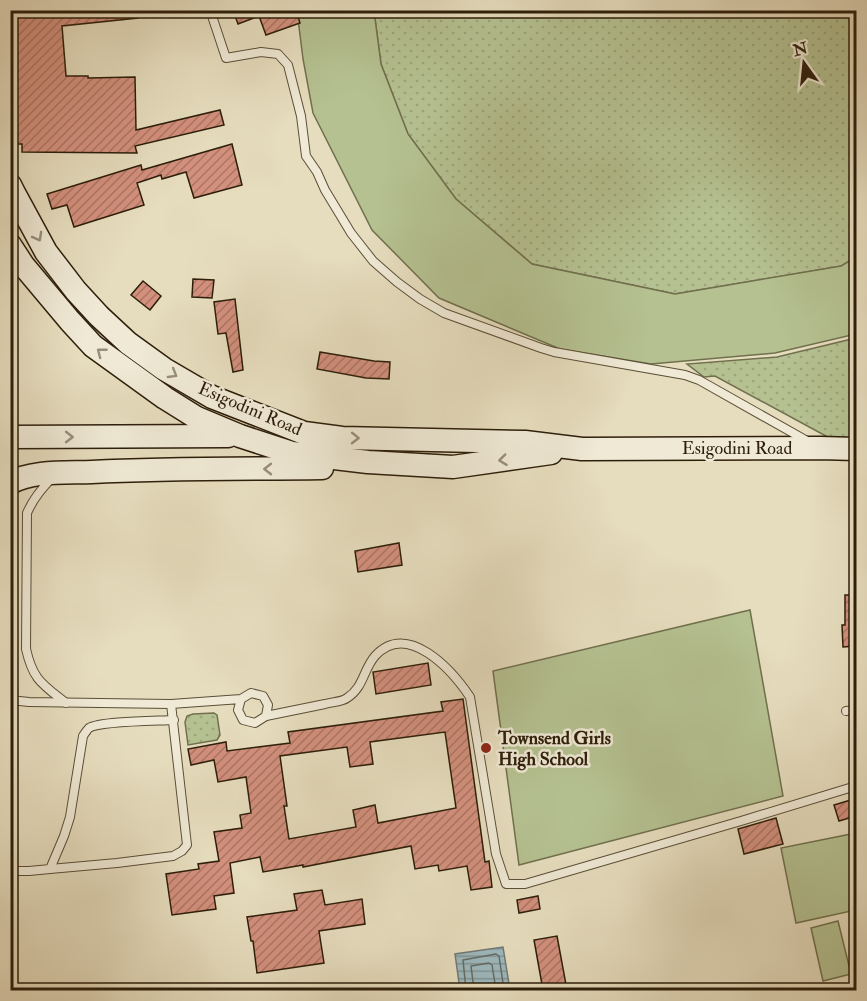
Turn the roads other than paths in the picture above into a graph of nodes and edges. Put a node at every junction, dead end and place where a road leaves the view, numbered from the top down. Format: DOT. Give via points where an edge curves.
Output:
graph roads {
  1 [pos="210,10"];
  2 [pos="10,185"];
  3 [pos="10,245"];
  4 [pos="304,433"];
  5 [pos="240,435"];
  6 [pos="10,437"];
  7 [pos="820,448"];
  8 [pos="582,449"];
  9 [pos="856,449"];
  10 [pos="453,466"];
  11 [pos="57,473"];
  12 [pos="10,483"];
  13 [pos="241,699"];
  14 [pos="10,700"];
  15 [pos="66,703"];
  16 [pos="171,704"];
  17 [pos="856,710"];
  18 [pos="846,711"];
  19 [pos="266,717"];
  20 [pos="174,720"];
  21 [pos="856,786"];
  22 [pos="50,869"];
  23 [pos="10,871"];
  24 [pos="28,872"];
  25 [pos="10,878"];
  1 -- 7 [label="lane" via="226,58 261,52 278,54 288,65 306,156 325,190 373,261 420,299 444,313 554,352 699,380"];
  2 -- 4 [label="main road, Esigodini Road, one-way" via="46,252 76,291 128,343 212,398"];
  5 -- 3 [label="main road, Esigodini Road, one-way" via="196,418 93,346 22,265"];
  4 -- 5 [label="main road"];
  4 -- 8 [label="main road, Esigodini Road, one-way" via="342,438 525,442"];
  6 -- 5 [label="main road, one-way"];
  5 -- 10 [label="main road, Esigodini Road" via="292,453"];
  7 -- 8 [label="main road, Esigodini Road"];
  7 -- 9 [label="main road, Esigodini Road"];
  8 -- 10 [label="main road, Esigodini Road, one-way"];
  10 -- 11 [label="main road, one-way"];
  11 -- 12 [label="main road" via="36,474"];
  11 -- 15 [label="lane" via="27,513 26,649 37,678"];
  13 -- 16 [label="lane"];
  13 -- 19 [label="lane" via="251,693 263,696 268,705"];
  13 -- 19 [label="lane" via="238,710 243,720 255,723"];
  14 -- 15 [label="lane"];
  15 -- 16 [label="lane"];
  16 -- 20 [label="lane"];
  17 -- 18 [label="lane"];
  19 -- 21 [label="lane" via="346,699 360,687 374,658 386,646 397,643 426,652 446,666 470,697 496,854 506,884 525,884"];
  20 -- 22 [label="lane" via="116,723 88,729 83,736 70,817"];
  20 -- 22 [label="lane" via="186,845 182,851 173,856"];
  22 -- 24 [label="lane"];
  23 -- 24 [label="lane"];
  24 -- 25 [label="lane"];
}
